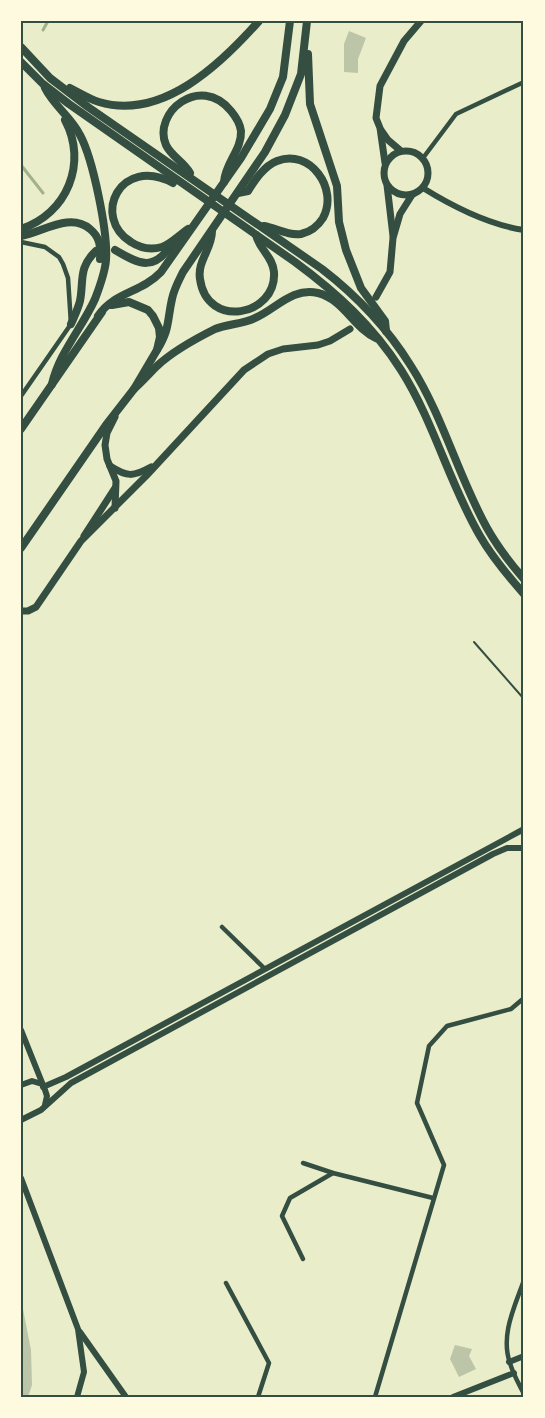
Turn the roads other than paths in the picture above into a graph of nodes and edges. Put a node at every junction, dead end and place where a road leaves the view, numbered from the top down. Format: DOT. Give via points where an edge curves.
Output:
graph roads {
  1 [pos="260,21"];
  2 [pos="290,21"];
  3 [pos="307,21"];
  4 [pos="421,21"];
  5 [pos="305,45"];
  6 [pos="21,47"];
  7 [pos="21,62"];
  8 [pos="46,81"];
  9 [pos="524,82"];
  10 [pos="51,100"];
  11 [pos="380,128"];
  12 [pos="401,151"];
  13 [pos="423,158"];
  14 [pos="385,163"];
  15 [pos="192,178"];
  16 [pos="224,182"];
  17 [pos="387,185"];
  18 [pos="423,188"];
  19 [pos="187,189"];
  20 [pos="238,193"];
  21 [pos="412,195"];
  22 [pos="260,226"];
  23 [pos="190,228"];
  24 [pos="21,229"];
  25 [pos="524,230"];
  26 [pos="212,231"];
  27 [pos="256,235"];
  28 [pos="21,236"];
  29 [pos="393,238"];
  30 [pos="21,242"];
  31 [pos="174,242"];
  32 [pos="115,250"];
  33 [pos="96,251"];
  34 [pos="98,291"];
  35 [pos="376,297"];
  36 [pos="98,316"];
  37 [pos="71,324"];
  38 [pos="350,328"];
  39 [pos="387,333"];
  40 [pos="380,340"];
  41 [pos="157,350"];
  42 [pos="51,384"];
  43 [pos="134,389"];
  44 [pos="21,396"];
  45 [pos="117,411"];
  46 [pos="21,429"];
  47 [pos="154,465"];
  48 [pos="110,466"];
  49 [pos="115,488"];
  50 [pos="115,508"];
  51 [pos="81,541"];
  52 [pos="21,548"];
  53 [pos="524,579"];
  54 [pos="524,594"];
  55 [pos="21,611"];
  56 [pos="474,642"];
  57 [pos="524,699"];
  58 [pos="524,830"];
  59 [pos="524,848"];
  60 [pos="222,927"];
  61 [pos="266,969"];
  62 [pos="524,998"];
  63 [pos="21,1030"];
  64 [pos="38,1070"];
  65 [pos="66,1077"];
  66 [pos="21,1085"];
  67 [pos="43,1085"];
  68 [pos="45,1106"];
  69 [pos="21,1120"];
  70 [pos="303,1163"];
  71 [pos="333,1173"];
  72 [pos="21,1178"];
  73 [pos="433,1198"];
  74 [pos="303,1259"];
  75 [pos="524,1280"];
  76 [pos="226,1283"];
  77 [pos="78,1329"];
  78 [pos="524,1356"];
  79 [pos="509,1362"];
  80 [pos="514,1373"];
  81 [pos="524,1394"];
  82 [pos="77,1397"];
  83 [pos="126,1397"];
  84 [pos="258,1397"];
  85 [pos="375,1397"];
  86 [pos="453,1397"];
  1 -- 8 [label="highway" via="205,73 148,103 98,102"];
  2 -- 16 [label="highway" via="286,63 277,93"];
  3 -- 5 [label="highway"];
  4 -- 11 [label="main road" via="404,41 380,86 376,118"];
  5 -- 20 [label="highway" via="301,74 288,108"];
  5 -- 39 [label="highway" via="310,104 337,186 339,222 346,250 361,288 385,321"];
  6 -- 8 [label="highway"];
  7 -- 8 [label="highway"];
  8 -- 10 [label="highway"];
  8 -- 15 [label="highway"];
  8 -- 19 [label="highway"];
  9 -- 13 [label="street" via="456,114"];
  10 -- 24 [label="highway" via="73,139 72,179 56,207"];
  10 -- 34 [label="highway" via="79,133 89,159 106,237 105,267"];
  11 -- 12 [label="main road"];
  11 -- 14 [label="main road"];
  12 -- 13 [label="main road"];
  12 -- 14 [label="main road"];
  13 -- 18 [label="main road" via="428,171"];
  14 -- 17 [label="main road"];
  15 -- 16 [label="highway" via="165,144 165,129 178,104 203,94 226,105 240,126 241,140 225,171"];
  15 -- 22 [label="highway"];
  16 -- 23 [label="highway"];
  17 -- 21 [label="main road" via="399,195"];
  17 -- 29 [label="main road"];
  18 -- 21 [label="main road"];
  18 -- 25 [label="street" via="449,204"];
  19 -- 27 [label="highway"];
  19 -- 31 [label="highway" via="165,179 141,175 125,184 115,199 115,223 129,241 154,249"];
  20 -- 22 [label="highway" via="248,191 264,170 282,160 305,163 320,176 329,199 314,228 294,234"];
  20 -- 26 [label="highway"];
  21 -- 29 [label="main road" via="400,214"];
  22 -- 39 [label="highway" via="343,286"];
  23 -- 31 [label="highway"];
  23 -- 36 [label="highway" via="156,277 110,301"];
  26 -- 27 [label="highway" via="212,242 200,263 201,287 212,304 231,313 256,306 272,284 271,260"];
  26 -- 41 [label="highway" via="175,286 168,328"];
  27 -- 40 [label="highway" via="341,297"];
  28 -- 34 [label="highway" via="66,222 88,227 100,246"];
  29 -- 35 [label="main road" via="390,272"];
  30 -- 37 [label="street" via="45,247 59,257 68,278"];
  31 -- 32 [label="highway" via="161,258 146,263 132,261"];
  33 -- 37 [label="highway" via="83,269 80,299"];
  34 -- 42 [label="highway"];
  36 -- 41 [label="main road" via="116,303 142,306 159,328"];
  36 -- 42 [label="main road"];
  37 -- 44 [label="street"];
  38 -- 47 [label="main road" via="330,341 283,349 251,364"];
  39 -- 53 [label="highway" via="421,384 487,528"];
  40 -- 43 [label="highway" via="367,334 324,295 302,293 257,318 220,327 189,343 165,359"];
  40 -- 54 [label="highway" via="411,387 479,534"];
  41 -- 43 [label="main road"];
  42 -- 46 [label="main road"];
  43 -- 45 [label="main road"];
  45 -- 48 [label="main road" via="105,439"];
  45 -- 52 [label="main road"];
  47 -- 48 [label="main road" via="126,475"];
  47 -- 50 [label="main road"];
  48 -- 49 [label="main road"];
  49 -- 50 [label="main road"];
  49 -- 51 [label="main road"];
  50 -- 51 [label="main road"];
  51 -- 55 [label="main road" via="36,607"];
  56 -- 57 [label="lane"];
  58 -- 59 [label="street" via="519,837"];
  58 -- 61 [label="street"];
  59 -- 68 [label="street" via="507,848 472,865 71,1083"];
  60 -- 61 [label="street"];
  61 -- 65 [label="street"];
  62 -- 73 [label="street" via="511,1009 447,1026 429,1046 417,1103 444,1165"];
  63 -- 64 [label="street"];
  64 -- 65 [label="street" via="45,1080"];
  64 -- 67 [label="street"];
  65 -- 67 [label="street"];
  66 -- 67 [label="street" via="32,1081"];
  67 -- 68 [label="street"];
  68 -- 69 [label="street"];
  70 -- 71 [label="street"];
  71 -- 73 [label="street"];
  71 -- 74 [label="street" via="290,1198 282,1216"];
  72 -- 77 [label="street"];
  73 -- 85 [label="street"];
  75 -- 79 [label="street" via="509,1323"];
  76 -- 84 [label="street" via="269,1363"];
  77 -- 82 [label="street" via="84,1372"];
  77 -- 83 [label="street"];
  78 -- 79 [label="street"];
  79 -- 80 [label="street"];
  80 -- 81 [label="street"];
  80 -- 86 [label="street"];
}
